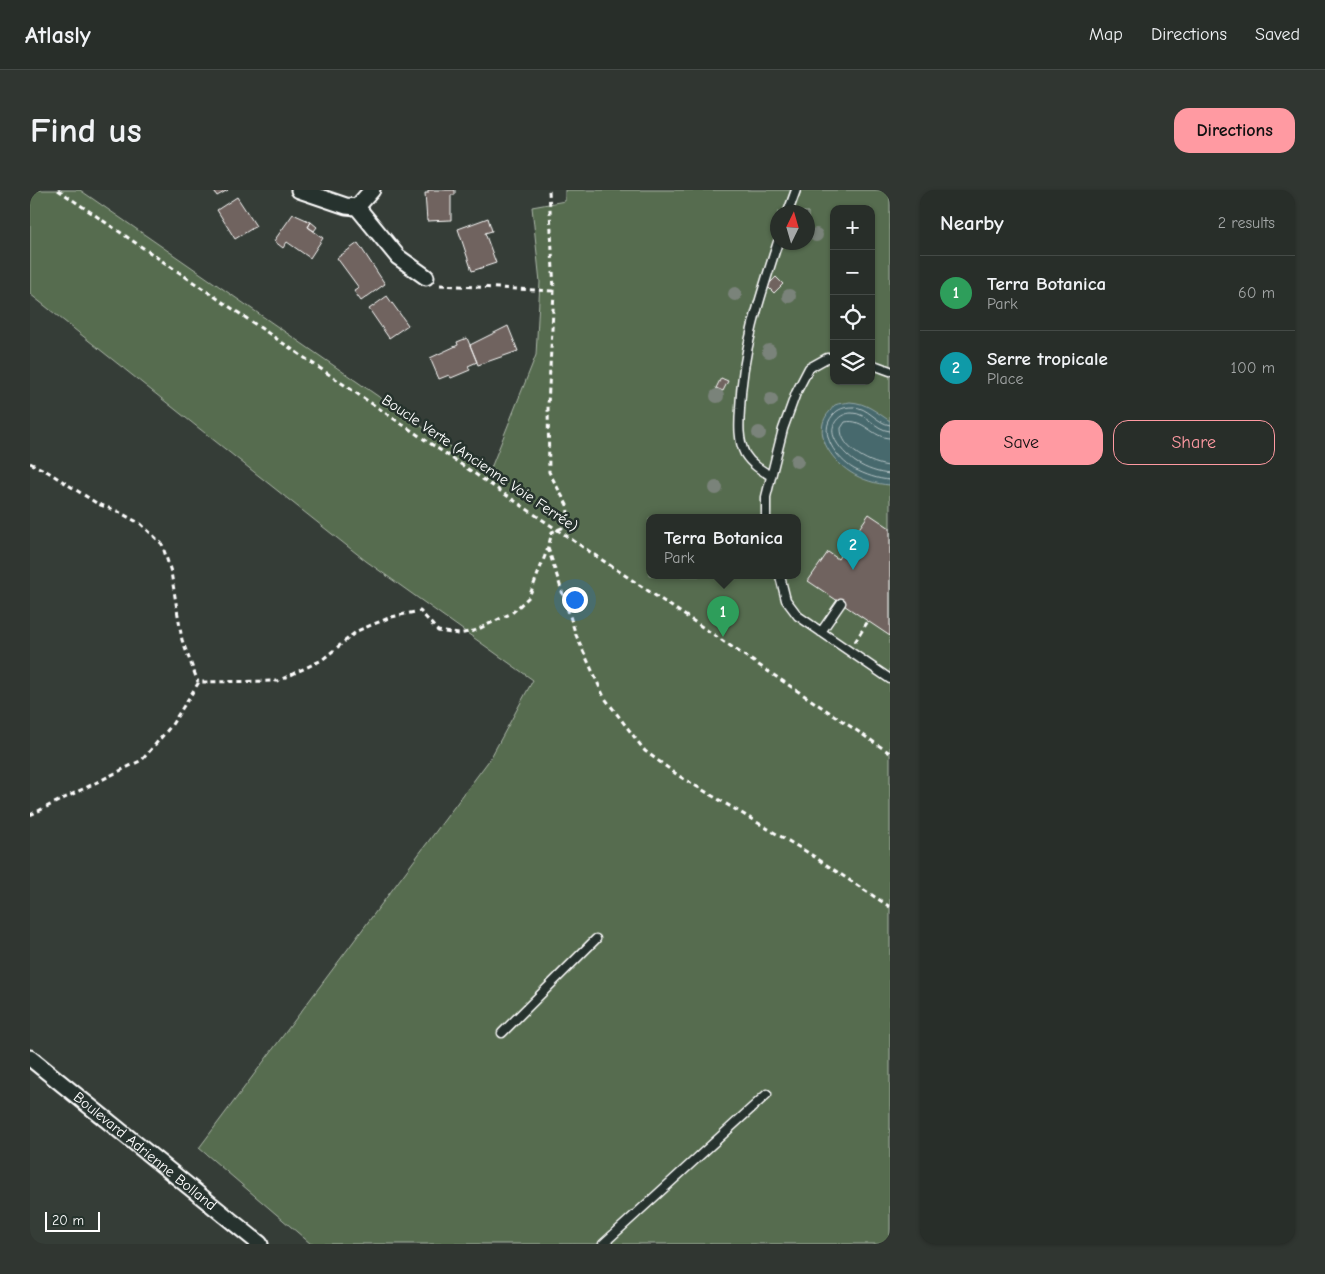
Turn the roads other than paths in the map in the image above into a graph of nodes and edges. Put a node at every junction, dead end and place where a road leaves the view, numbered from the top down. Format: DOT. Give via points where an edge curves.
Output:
graph roads {
  1 [pos="299,190"];
  2 [pos="372,190"];
  3 [pos="796,190"];
  4 [pos="791,205"];
  5 [pos="357,207"];
  6 [pos="776,250"];
  7 [pos="426,277"];
  8 [pos="830,358"];
  9 [pos="875,365"];
  10 [pos="890,371"];
  11 [pos="771,476"];
  12 [pos="766,514"];
  13 [pos="781,579"];
  14 [pos="841,603"];
  15 [pos="822,632"];
  16 [pos="890,679"];
  17 [pos="596,939"];
  18 [pos="502,1033"];
  19 [pos="32,1064"];
  20 [pos="767,1094"];
  21 [pos="260,1244"];
  22 [pos="603,1244"];
  1 -- 5 [label="street"];
  2 -- 5 [label="street"];
  3 -- 4 [label="lane"];
  5 -- 7 [label="street" via="398,257"];
  6 -- 11 [label="lane" via="750,332 740,416 745,454"];
  8 -- 11 [label="lane" via="809,368 796,393"];
  9 -- 10 [label="lane"];
  11 -- 12 [label="lane"];
  13 -- 15 [label="lane" via="786,600 798,616"];
  14 -- 15 [label="lane"];
  15 -- 16 [label="lane"];
  17 -- 18 [label="lane"];
  19 -- 21 [label="street, Boulevard Adrienne Bolland"];
  20 -- 22 [label="lane"];
}
